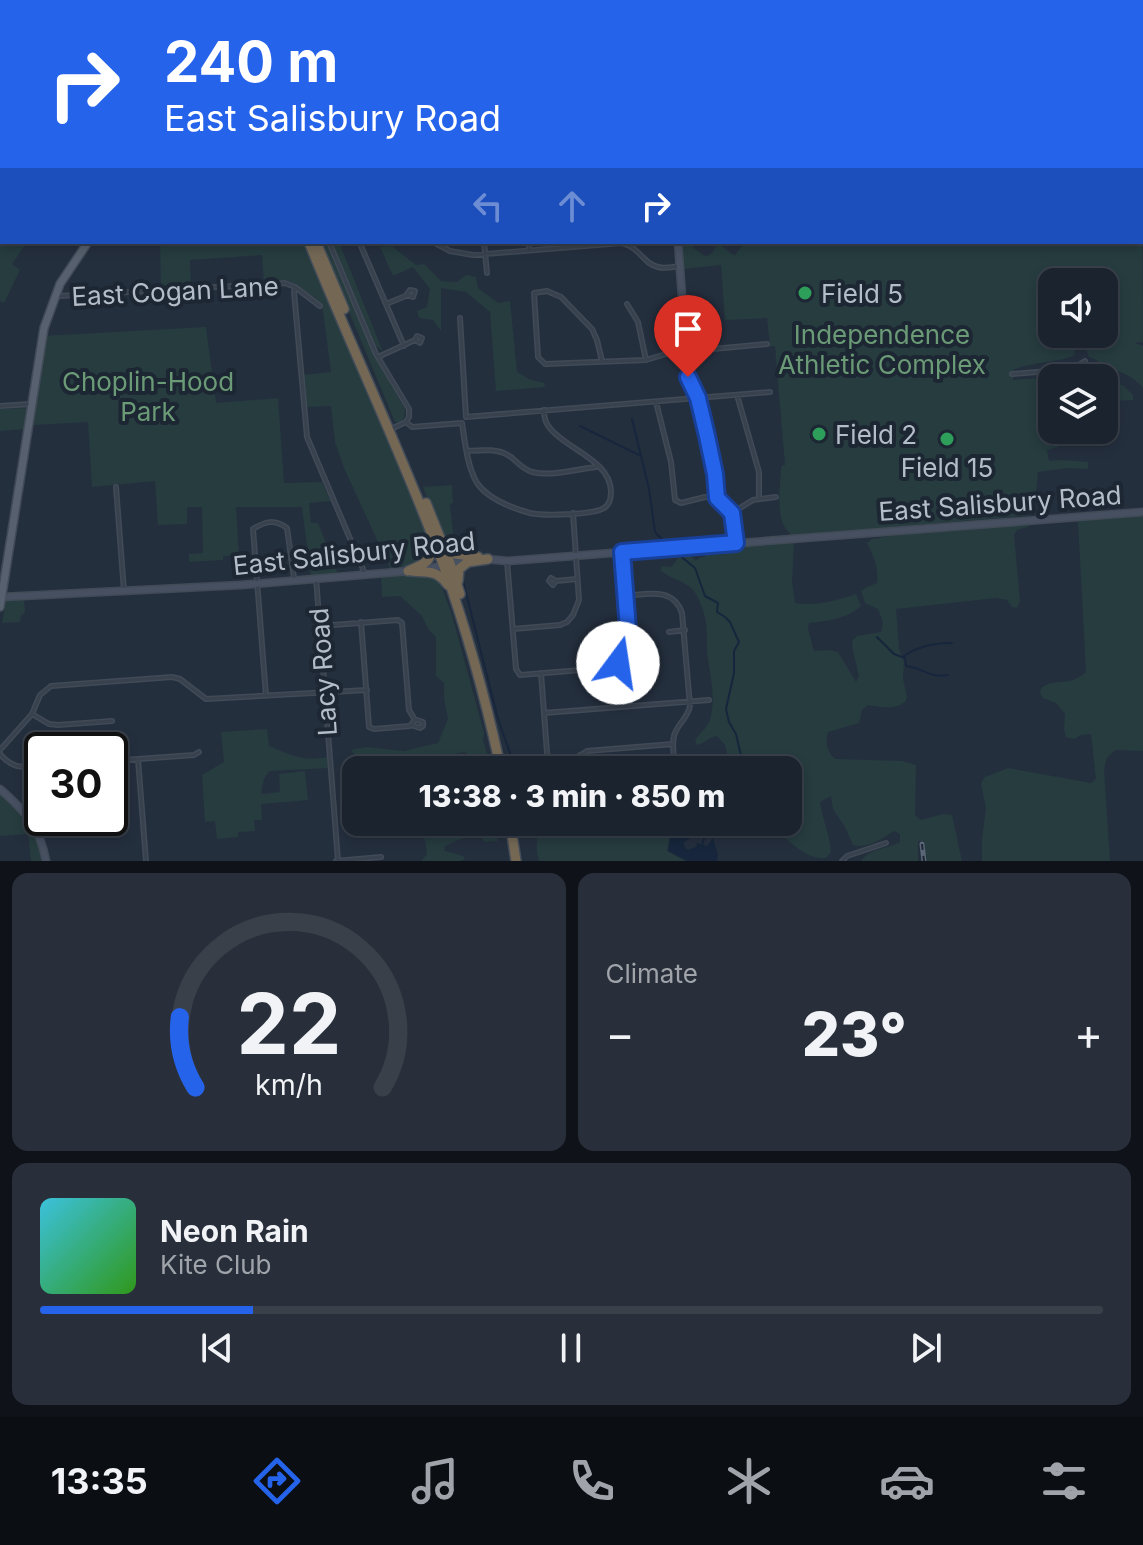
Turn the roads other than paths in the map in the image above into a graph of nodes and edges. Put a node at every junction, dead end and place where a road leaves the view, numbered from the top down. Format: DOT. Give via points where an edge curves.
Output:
graph roads {
  1 [pos="87,244"];
  2 [pos="309,244"];
  3 [pos="317,244"];
  4 [pos="330,244"];
  5 [pos="361,244"];
  6 [pos="436,244"];
  7 [pos="484,244"];
  8 [pos="529,244"];
  9 [pos="609,244"];
  10 [pos="625,244"];
  11 [pos="678,244"];
  12 [pos="529,250"];
  13 [pos="484,254"];
  14 [pos="679,266"];
  15 [pos="487,273"];
  16 [pos="295,287"];
  17 [pos="55,295"];
  18 [pos="408,295"];
  19 [pos="386,304"];
  20 [pos="627,304"];
  21 [pos="320,306"];
  22 [pos="460,318"];
  23 [pos="415,340"];
  24 [pos="767,344"];
  25 [pos="404,346"];
  26 [pos="685,351"];
  27 [pos="378,357"];
  28 [pos="646,360"];
  29 [pos="602,361"];
  30 [pos="1085,361"];
  31 [pos="1012,374"];
  32 [pos="770,392"];
  33 [pos="737,395"];
  34 [pos="698,398"];
  35 [pos="656,402"];
  36 [pos="31,404"];
  37 [pos="0,406"];
  38 [pos="544,410"];
  39 [pos="466,417"];
  40 [pos="406,422"];
  41 [pos="462,423"];
  42 [pos="393,428"];
  43 [pos="467,451"];
  44 [pos="598,466"];
  45 [pos="116,487"];
  46 [pos="776,497"];
  47 [pos="717,498"];
  48 [pos="759,498"];
  49 [pos="1143,512"];
  50 [pos="573,513"];
  51 [pos="732,513"];
  52 [pos="426,519"];
  53 [pos="441,541"];
  54 [pos="736,543"];
  55 [pos="622,552"];
  56 [pos="576,556"];
  57 [pos="483,558"];
  58 [pos="507,561"];
  59 [pos="447,564"];
  60 [pos="408,571"];
  61 [pos="365,574"];
  62 [pos="316,578"];
  63 [pos="577,579"];
  64 [pos="294,580"];
  65 [pos="556,581"];
  66 [pos="258,584"];
  67 [pos="451,589"];
  68 [pos="124,591"];
  69 [pos="625,596"];
  70 [pos="1,597"];
  71 [pos="461,600"];
  72 [pos="0,607"];
  73 [pos="361,622"];
  74 [pos="320,626"];
  75 [pos="513,629"];
  76 [pos="685,630"];
  77 [pos="669,632"];
  78 [pos="625,655"];
  79 [pos="643,664"];
  80 [pos="541,673"];
  81 [pos="367,690"];
  82 [pos="325,693"];
  83 [pos="266,696"];
  84 [pos="709,700"];
  85 [pos="690,702"];
  86 [pos="544,713"];
  87 [pos="32,714"];
  88 [pos="414,719"];
  89 [pos="112,721"];
  90 [pos="412,725"];
  91 [pos="673,744"];
  92 [pos="0,752"];
  93 [pos="199,752"];
  94 [pos="500,756"];
  95 [pos="501,756"];
  96 [pos="548,756"];
  97 [pos="579,756"];
  98 [pos="674,756"];
  99 [pos="138,759"];
  100 [pos="128,760"];
  101 [pos="24,767"];
  102 [pos="0,789"];
  103 [pos="513,836"];
  104 [pos="517,836"];
  105 [pos="886,843"];
  106 [pos="381,857"];
  107 [pos="46,861"];
  108 [pos="146,861"];
  109 [pos="338,861"];
  110 [pos="519,861"];
  111 [pos="842,861"];
  1 -- 17 [label="main road"];
  2 -- 52 [label="highway"];
  3 -- 42 [label="highway"];
  4 -- 27 [label="street"];
  5 -- 19 [label="street"];
  6 -- 13 [label="street" via="461,255"];
  7 -- 13 [label="street"];
  8 -- 12 [label="street"];
  9 -- 12 [label="street"];
  10 -- 14 [label="street" via="655,266"];
  11 -- 14 [label="street"];
  12 -- 13 [label="street"];
  13 -- 15 [label="street"];
  14 -- 26 [label="street"];
  16 -- 17 [label="street, East Cogan Lane" via="285,283"];
  16 -- 21 [label="street"];
  16 -- 61 [label="street" via="307,437"];
  17 -- 36 [label="main road"];
  18 -- 19 [label="street"];
  19 -- 25 [label="street"];
  20 -- 28 [label="street" via="638,322"];
  22 -- 39 [label="street"];
  23 -- 25 [label="street"];
  24 -- 26 [label="street"];
  25 -- 27 [label="street"];
  26 -- 28 [label="street"];
  26 -- 34 [label="street" via="688,377"];
  27 -- 40 [label="street" via="409,409"];
  28 -- 29 [label="street"];
  29 -- 29 [label="street" via="592,329 561,297 536,292 541,363"];
  30 -- 31 [label="street" via="1073,369"];
  32 -- 33 [label="street"];
  33 -- 34 [label="street"];
  33 -- 48 [label="street" via="759,472"];
  34 -- 35 [label="street"];
  34 -- 47 [label="street"];
  35 -- 38 [label="street"];
  35 -- 47 [label="street" via="675,500"];
  36 -- 37 [label="street"];
  36 -- 70 [label="main road"];
  38 -- 39 [label="street"];
  38 -- 44 [label="street" via="551,430"];
  39 -- 41 [label="street"];
  40 -- 41 [label="street" via="412,427"];
  40 -- 42 [label="street"];
  41 -- 43 [label="street"];
  42 -- 53 [label="highway"];
  43 -- 44 [label="street" via="500,452 535,473"];
  43 -- 50 [label="street" via="478,483 494,498 534,514"];
  44 -- 50 [label="street" via="610,484 609,502 599,510"];
  45 -- 68 [label="street"];
  46 -- 48 [label="street"];
  47 -- 51 [label="street"];
  48 -- 51 [label="street"];
  49 -- 54 [label="street, East Salisbury Road"];
  50 -- 56 [label="street"];
  51 -- 54 [label="street"];
  52 -- 59 [label="highway"];
  52 -- 60 [label="highway" via="431,556"];
  53 -- 57 [label="highway" via="452,553"];
  53 -- 59 [label="highway"];
  54 -- 55 [label="street, East Salisbury Road"];
  55 -- 56 [label="street, East Salisbury Road"];
  55 -- 69 [label="street"];
  56 -- 58 [label="street, East Salisbury Road"];
  56 -- 63 [label="street"];
  57 -- 58 [label="street, East Salisbury Road"];
  57 -- 59 [label="street, East Salisbury Road"];
  57 -- 71 [label="highway" via="459,569"];
  58 -- 75 [label="street"];
  59 -- 60 [label="street, East Salisbury Road"];
  59 -- 67 [label="highway"];
  59 -- 71 [label="highway"];
  60 -- 61 [label="street, East Salisbury Road"];
  60 -- 67 [label="highway" via="440,575"];
  61 -- 62 [label="street, East Salisbury Road"];
  62 -- 64 [label="street, East Salisbury Road"];
  62 -- 74 [label="street, Lacy Road"];
  63 -- 65 [label="street"];
  63 -- 75 [label="street" via="578,604 567,622"];
  64 -- 66 [label="street, East Salisbury Road"];
  64 -- 66 [label="street" via="287,528 274,521 252,532"];
  66 -- 68 [label="street, East Salisbury Road"];
  66 -- 83 [label="street"];
  67 -- 94 [label="highway"];
  68 -- 70 [label="street, East Salisbury Road"];
  69 -- 76 [label="street" via="660,594 675,600"];
  69 -- 78 [label="street"];
  70 -- 72 [label="main road"];
  71 -- 95 [label="highway"];
  73 -- 74 [label="street"];
  73 -- 81 [label="street"];
  73 -- 88 [label="street" via="402,623"];
  74 -- 82 [label="street, Lacy Road"];
  75 -- 80 [label="street" via="516,669 520,675"];
  76 -- 77 [label="street"];
  76 -- 85 [label="street"];
  78 -- 79 [label="street"];
  78 -- 80 [label="street" via="606,668"];
  80 -- 86 [label="street"];
  81 -- 82 [label="street"];
  81 -- 90 [label="street" via="371,728"];
  82 -- 83 [label="street"];
  82 -- 109 [label="street, Lacy Road"];
  83 -- 87 [label="street" via="206,699 172,677 51,686 40,695"];
  84 -- 85 [label="street"];
  85 -- 86 [label="street"];
  85 -- 91 [label="street"];
  86 -- 96 [label="street"];
  87 -- 89 [label="street" via="58,725"];
  87 -- 92 [label="street"];
  88 -- 90 [label="street"];
  88 -- 90 [label="street" via="423,726"];
  91 -- 97 [label="street"];
  91 -- 98 [label="street"];
  92 -- 101 [label="street" via="8,763"];
  93 -- 99 [label="street"];
  99 -- 100 [label="street"];
  99 -- 108 [label="street"];
  102 -- 107 [label="street" via="28,816"];
  103 -- 110 [label="highway"];
  104 -- 110 [label="highway"];
  105 -- 111 [label="street"];
  106 -- 109 [label="street"];
}
